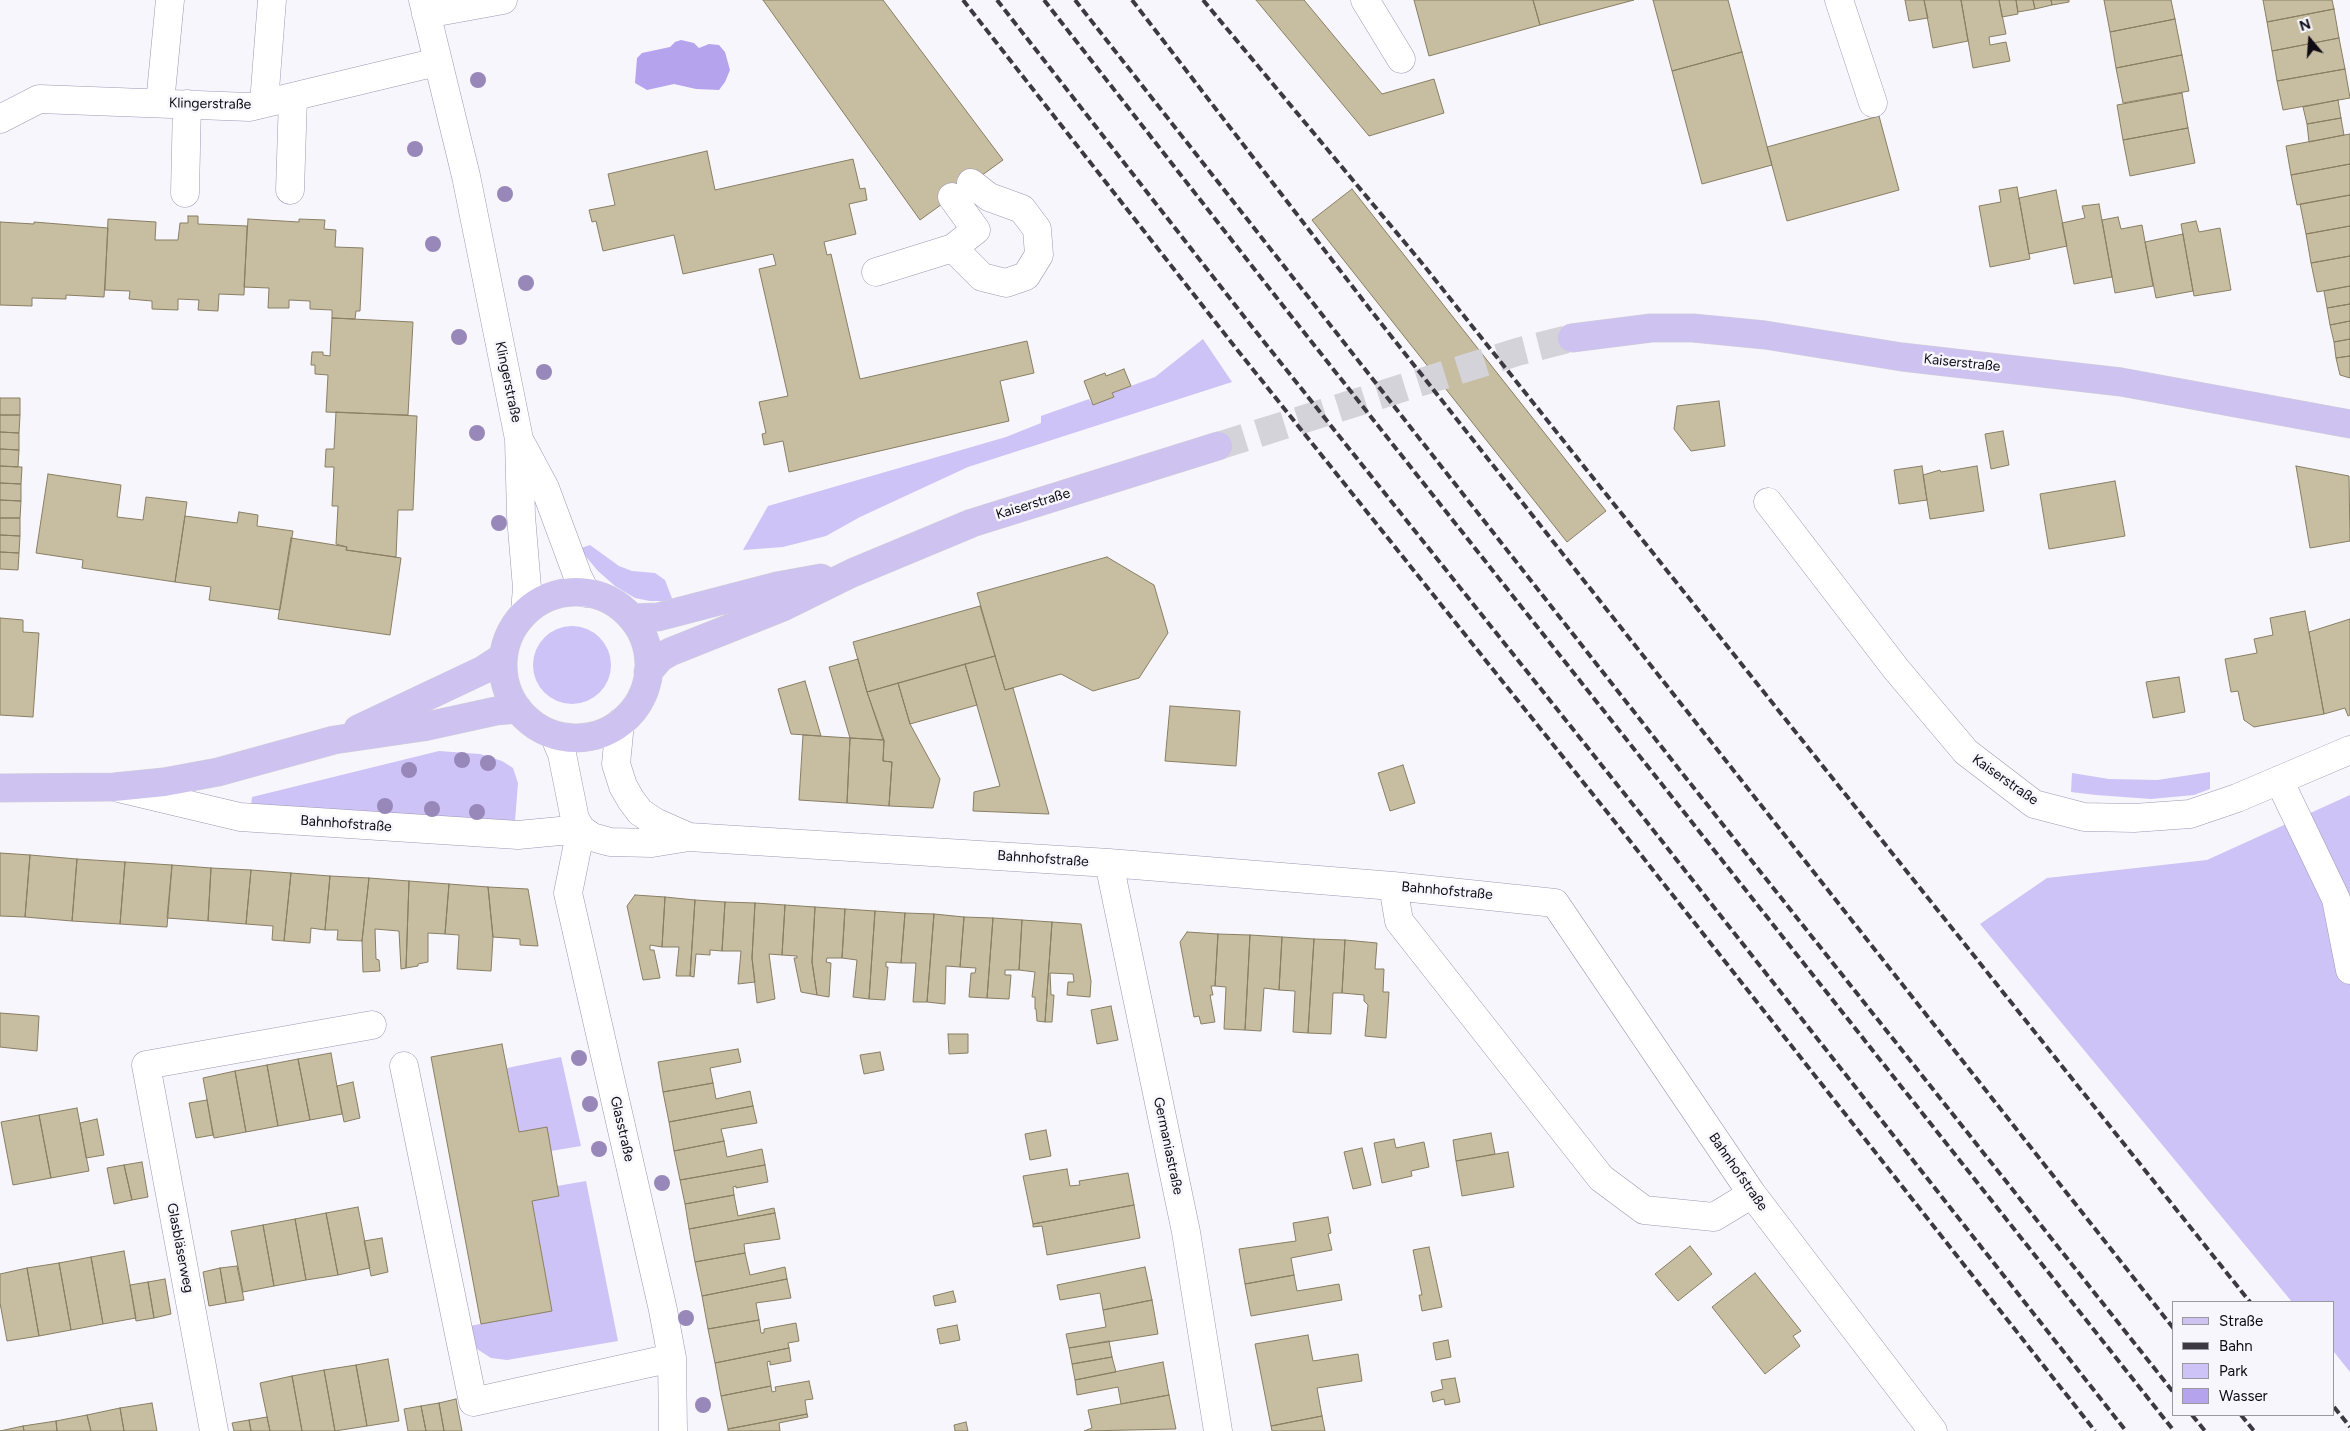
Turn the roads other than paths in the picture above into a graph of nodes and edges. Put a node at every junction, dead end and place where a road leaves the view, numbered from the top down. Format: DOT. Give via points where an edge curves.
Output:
graph roads {
  1 [pos="170,0"];
  2 [pos="272,0"];
  3 [pos="503,0"];
  4 [pos="1365,0"];
  5 [pos="1840,0"];
  6 [pos="424,7"];
  7 [pos="1401,59"];
  8 [pos="437,62"];
  9 [pos="293,97"];
  10 [pos="160,103"];
  11 [pos="264,103"];
  12 [pos="1873,103"];
  13 [pos="187,104"];
  14 [pos="0,119"];
  15 [pos="290,190"];
  16 [pos="185,193"];
  17 [pos="953,248"];
  18 [pos="876,272"];
  19 [pos="1572,338"];
  20 [pos="2350,424"];
  21 [pos="519,439"];
  22 [pos="1218,446"];
  23 [pos="1768,502"];
  24 [pos="852,573"];
  25 [pos="586,593"];
  26 [pos="525,612"];
  27 [pos="632,618"];
  28 [pos="503,658"];
  29 [pos="648,672"];
  30 [pos="518,709"];
  31 [pos="620,723"];
  32 [pos="554,735"];
  33 [pos="334,740"];
  34 [pos="2350,750"];
  35 [pos="2279,780"];
  36 [pos="114,787"];
  37 [pos="0,788"];
  38 [pos="581,829"];
  39 [pos="689,836"];
  40 [pos="1109,863"];
  41 [pos="1393,886"];
  42 [pos="2350,970"];
  43 [pos="372,1025"];
  44 [pos="404,1066"];
  45 [pos="1752,1194"];
  46 [pos="672,1358"];
  47 [pos="214,1431"];
  48 [pos="673,1431"];
  49 [pos="1218,1431"];
  50 [pos="1933,1431"];
  1 -- 10 [label="street"];
  2 -- 11 [label="street"];
  3 -- 6 [label="street"];
  4 -- 7 [label="street"];
  5 -- 12 [label="street"];
  6 -- 8 [label="street, Klingerstraße"];
  8 -- 9 [label="street, Klingerstraße"];
  8 -- 21 [label="street, Klingerstraße" via="466,176"];
  9 -- 11 [label="street, Klingerstraße"];
  9 -- 15 [label="street"];
  10 -- 13 [label="street, Klingerstraße"];
  10 -- 14 [label="street, Klingerstraße" via="39,99"];
  11 -- 13 [label="street, Klingerstraße" via="250,107"];
  13 -- 16 [label="street"];
  17 -- 17 [label="street" via="982,277 1006,283 1026,276 1039,255 1037,229 1022,209 962,190 976,230"];
  17 -- 18 [label="street"];
  19 -- 20 [label="main road, Kaiserstraße" via="1651,328 1693,328 1764,335 1902,357 2121,382"];
  21 -- 25 [label="street, Klingerstraße" via="545,488"];
  21 -- 26 [label="street, Klingerstraße" via="527,588"];
  22 -- 24 [label="main road, Kaiserstraße" via="972,523"];
  23 -- 35 [label="street, Kaiserstraße" via="1896,669 1966,752 2034,804 2084,817 2190,814"];
  24 -- 27 [label="main road, Kaiserstraße" via="777,586 658,618"];
  24 -- 29 [label="main road, Kaiserstraße" via="784,607 670,652"];
  25 -- 26 [label="main road" via="555,594"];
  25 -- 27 [label="main road" via="605,598"];
  26 -- 28 [label="main road" via="507,639"];
  27 -- 29 [label="main road" via="645,644"];
  28 -- 30 [label="main road" via="506,686"];
  28 -- 33 [label="main road, Bahnhofstraße"];
  29 -- 31 [label="main road" via="641,698"];
  30 -- 32 [label="main road" via="527,719"];
  30 -- 33 [label="main road, Bahnhofstraße"];
  31 -- 32 [label="main road" via="584,737"];
  31 -- 39 [label="street, Bahnhofstraße" via="616,764 631,800 640,812 655,822"];
  32 -- 38 [label="street" via="562,754 572,808"];
  33 -- 36 [label="main road, Bahnhofstraße" via="218,772"];
  34 -- 35 [label="street, Kaiserstraße"];
  35 -- 42 [label="street" via="2336,899"];
  36 -- 37 [label="main road, Bahnhofstraße"];
  36 -- 38 [label="street, Bahnhofstraße" via="240,818 518,835"];
  38 -- 39 [label="street, Bahnhofstraße" via="592,837 629,844"];
  38 -- 46 [label="street, Glasstraße" via="568,893"];
  39 -- 40 [label="street, Bahnhofstraße"];
  40 -- 41 [label="street, Bahnhofstraße"];
  40 -- 49 [label="street, Germaniastraße" via="1186,1232"];
  41 -- 45 [label="street, Bahnhofstraße" via="1555,903"];
  41 -- 45 [label="street" via="1399,921 1601,1178 1644,1210 1714,1217"];
  43 -- 47 [label="street, Glasbläserweg" via="146,1065"];
  44 -- 46 [label="street" via="473,1402"];
  45 -- 50 [label="street, Bahnhofstraße"];
  46 -- 48 [label="street, Glasstraße"];
}
